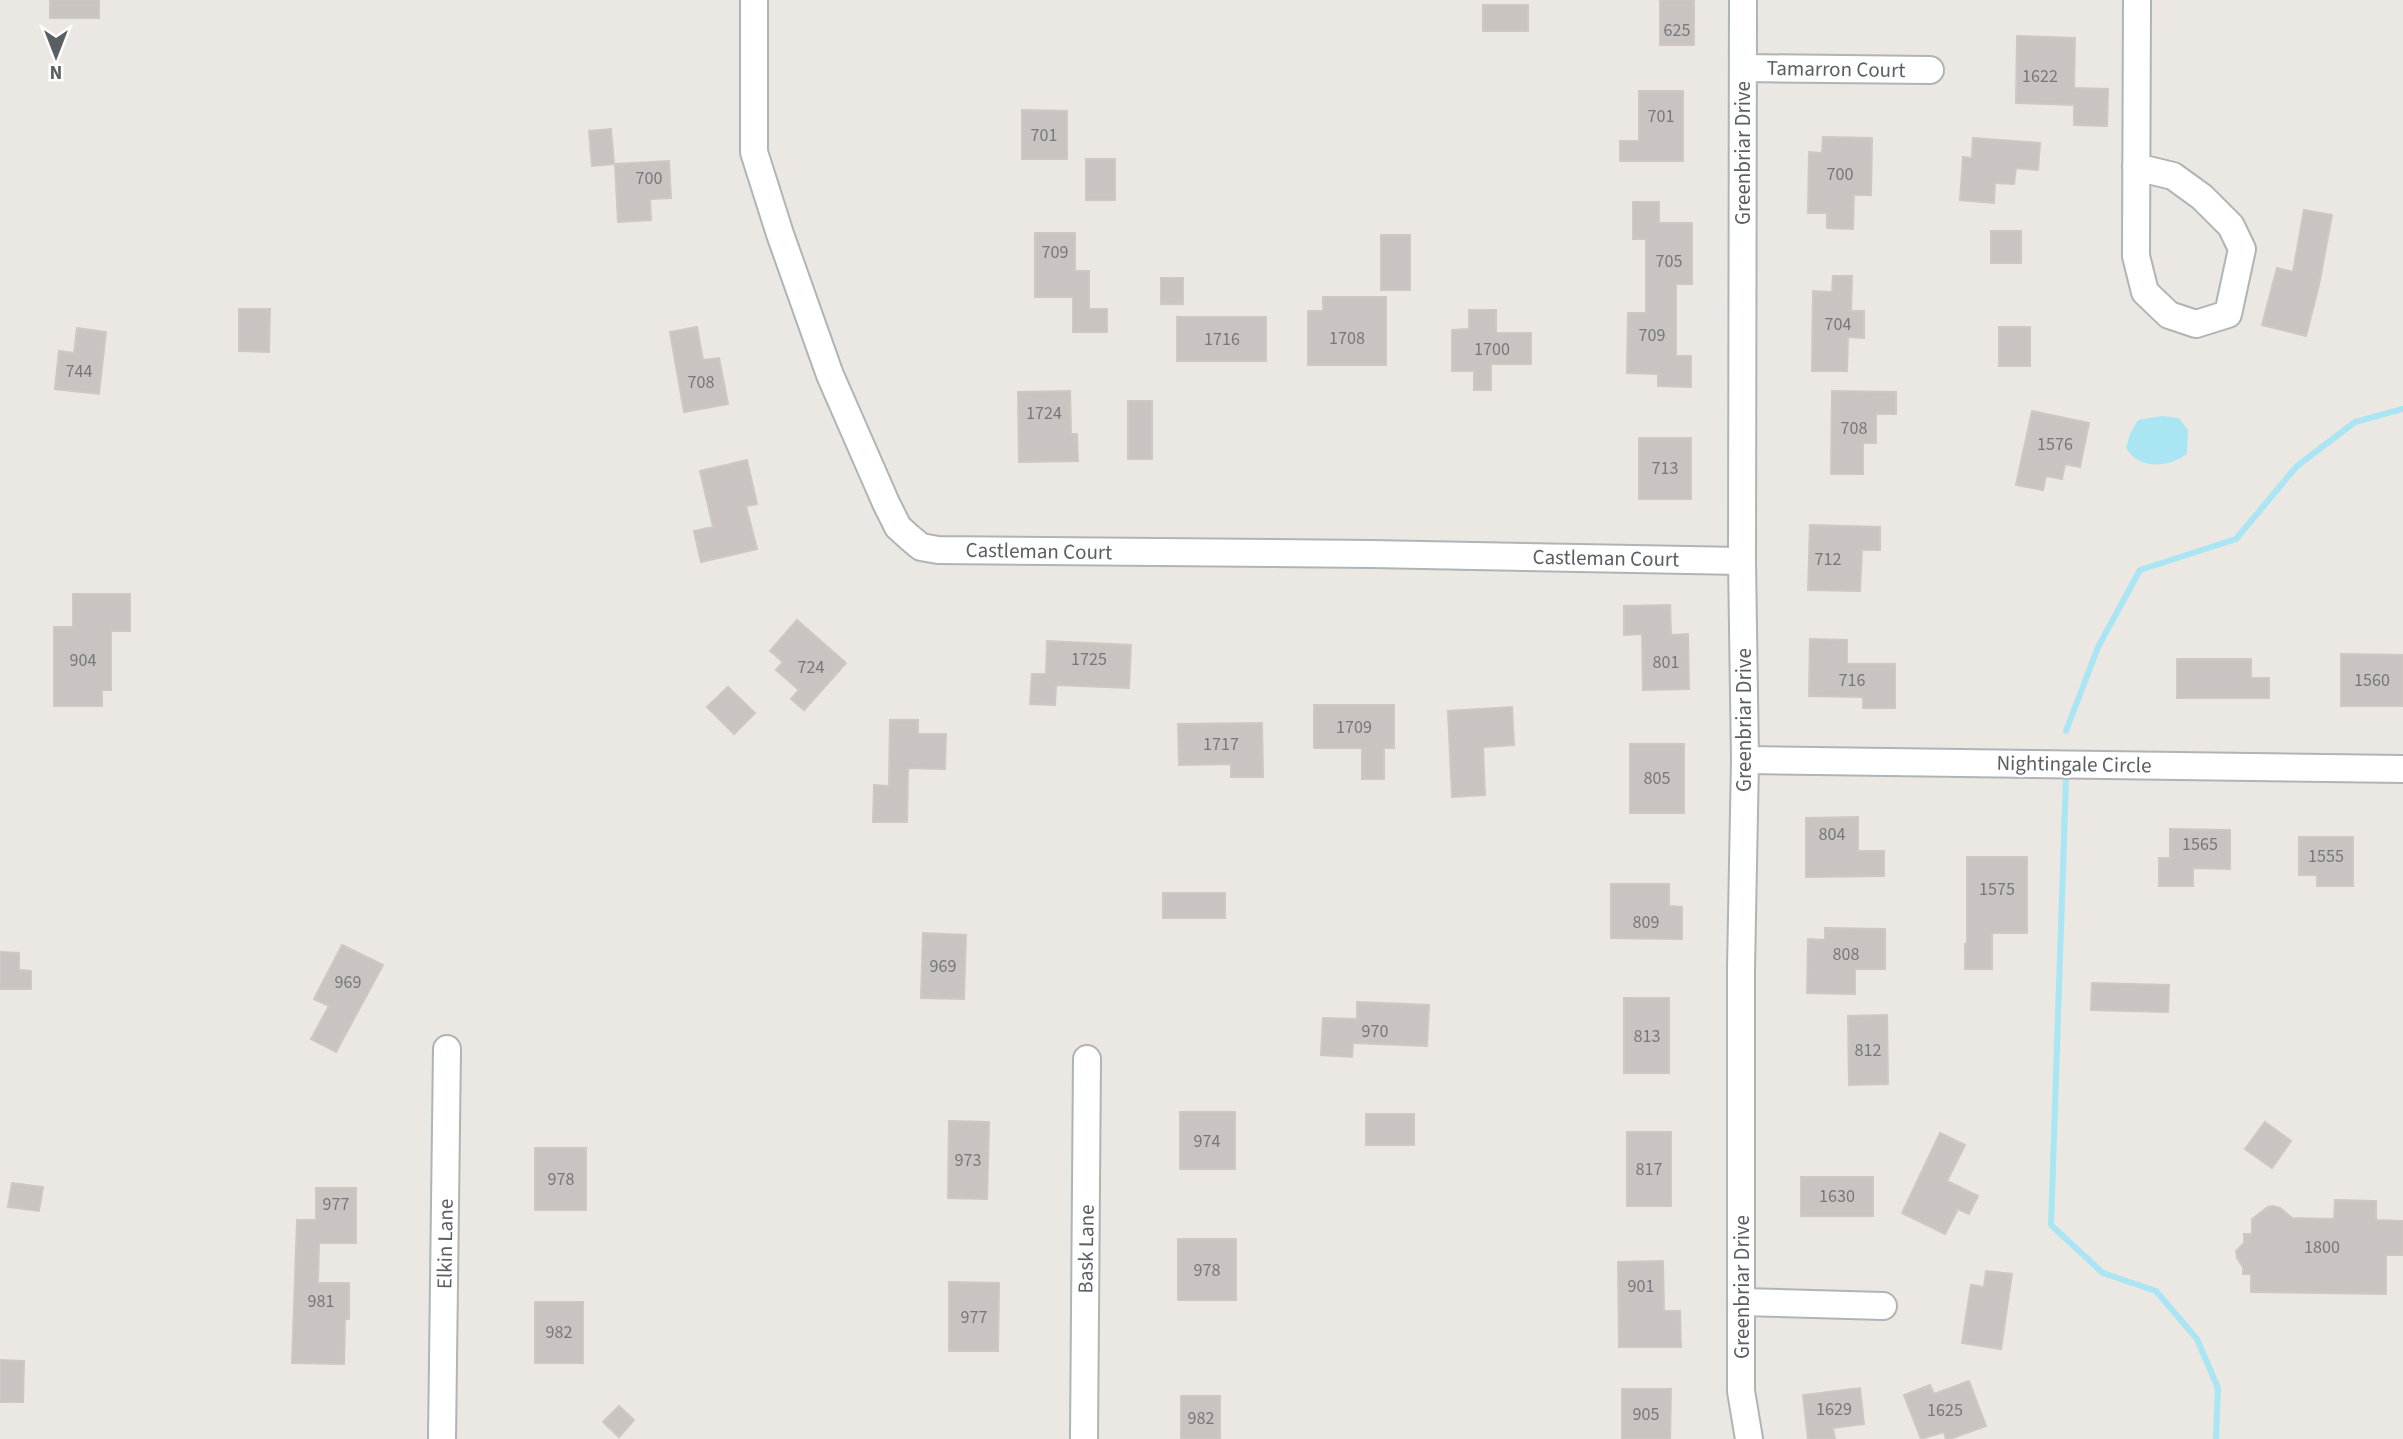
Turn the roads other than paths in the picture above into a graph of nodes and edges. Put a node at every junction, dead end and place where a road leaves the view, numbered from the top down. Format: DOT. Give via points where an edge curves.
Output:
graph roads {
  1 [pos="754,0"];
  2 [pos="1743,0"];
  3 [pos="2137,0"];
  4 [pos="1743,68"];
  5 [pos="1930,70"];
  6 [pos="2136,167"];
  7 [pos="1742,561"];
  8 [pos="1745,760"];
  9 [pos="2403,769"];
  10 [pos="447,1049"];
  11 [pos="1087,1059"];
  12 [pos="1742,1302"];
  13 [pos="1883,1306"];
  14 [pos="442,1439"];
  15 [pos="1084,1439"];
  16 [pos="1749,1439"];
  1 -- 7 [label="street, Castleman Court" via="754,152 830,374 898,527 921,547"];
  2 -- 4 [label="street, Greenbriar Drive"];
  3 -- 6 [label="street"];
  4 -- 5 [label="street, Tamarron Court"];
  4 -- 7 [label="street, Greenbriar Drive"];
  6 -- 6 [label="street" via="2136,256 2145,292 2169,315 2196,324 2228,314 2242,248 2231,226 2173,176"];
  7 -- 8 [label="street, Greenbriar Drive"];
  8 -- 9 [label="street, Nightingale Circle"];
  8 -- 12 [label="street, Greenbriar Drive"];
  10 -- 14 [label="street, Elkin Lane"];
  11 -- 15 [label="street, Bask Lane"];
  12 -- 13 [label="street"];
  12 -- 16 [label="street, Greenbriar Drive" via="1741,1391"];
}
